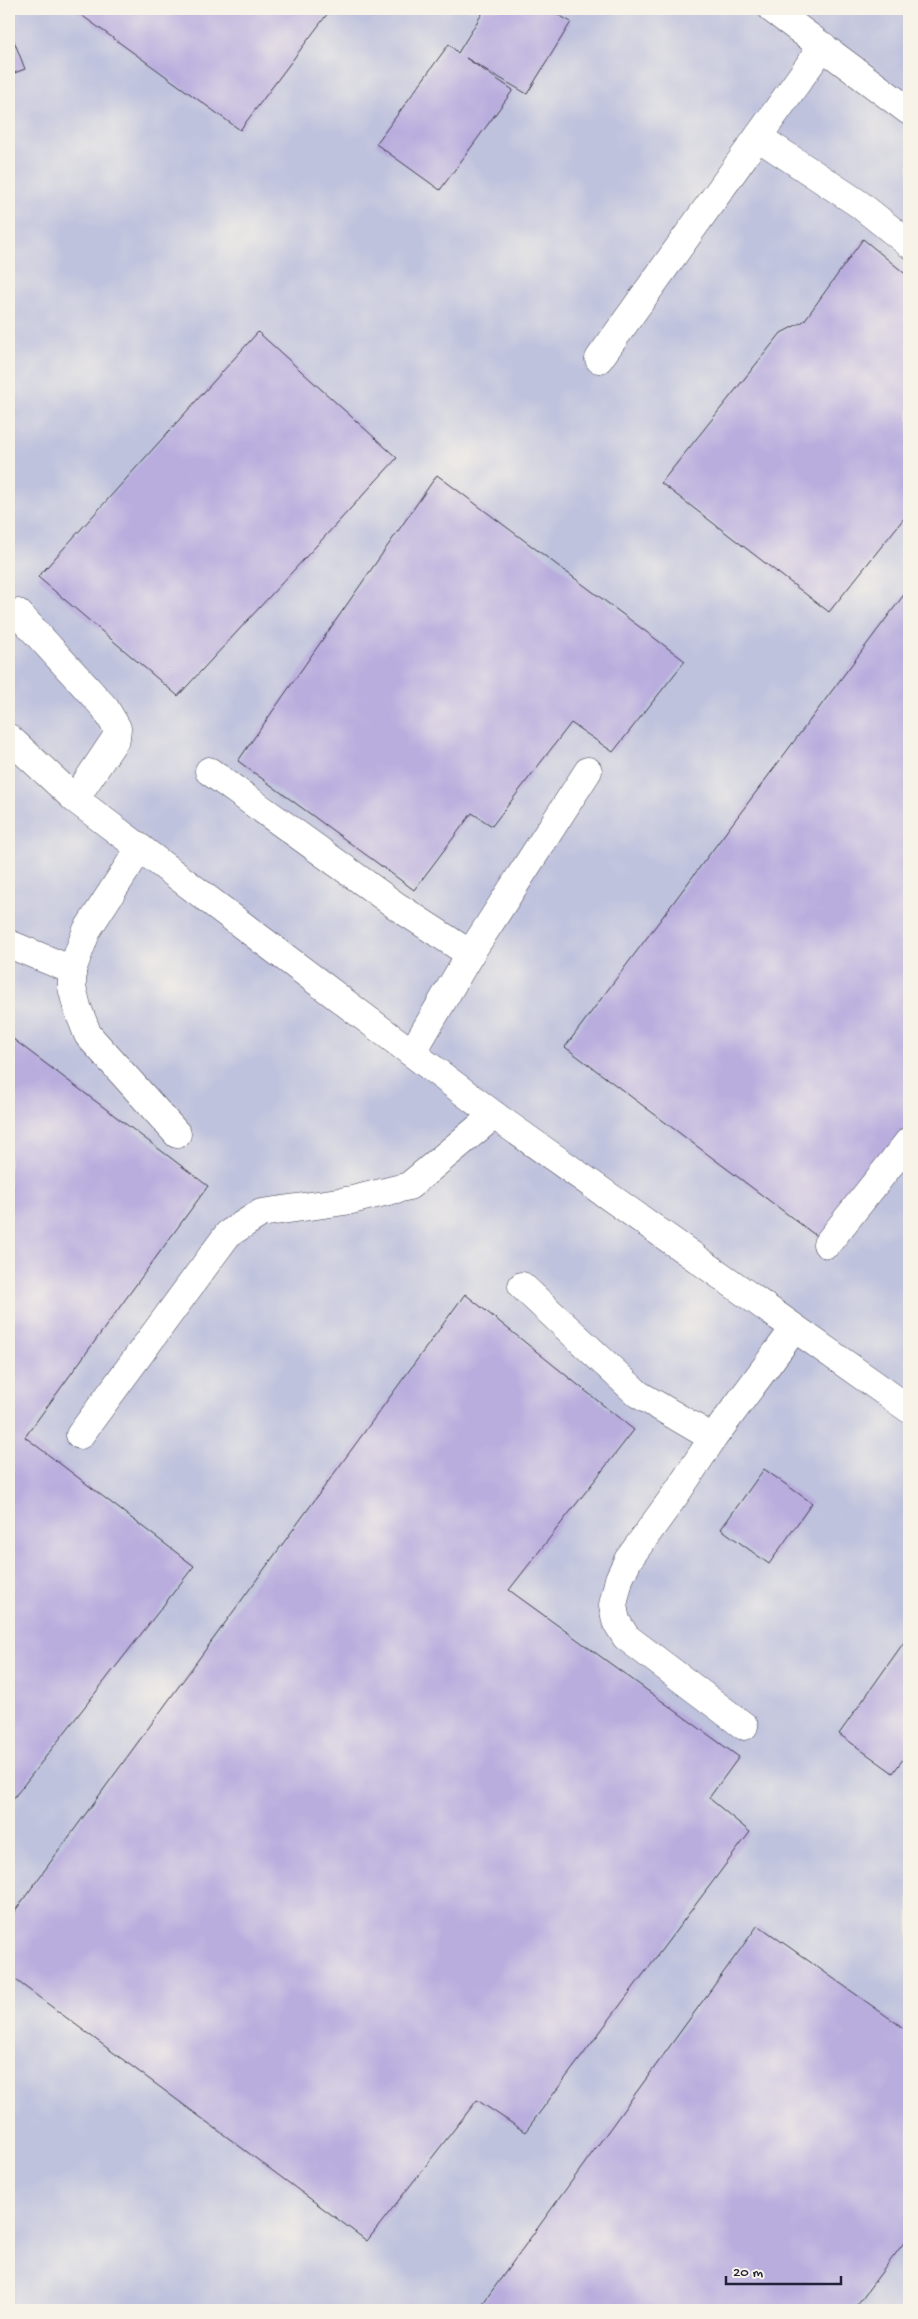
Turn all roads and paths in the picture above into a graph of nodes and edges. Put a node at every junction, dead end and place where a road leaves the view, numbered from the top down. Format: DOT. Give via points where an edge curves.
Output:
graph roads {
  1 [pos="772,9"];
  2 [pos="823,46"];
  3 [pos="909,111"];
  4 [pos="758,136"];
  5 [pos="909,244"];
  6 [pos="599,359"];
  7 [pos="18,613"];
  8 [pos="9,738"];
  9 [pos="209,771"];
  10 [pos="588,771"];
  11 [pos="75,799"];
  12 [pos="140,848"];
  13 [pos="9,944"];
  14 [pos="470,954"];
  15 [pos="72,970"];
  16 [pos="412,1053"];
  17 [pos="494,1115"];
  18 [pos="177,1134"];
  19 [pos="909,1141"];
  20 [pos="827,1244"];
  21 [pos="522,1286"];
  22 [pos="794,1329"];
  23 [pos="906,1400"];
  24 [pos="80,1435"];
  25 [pos="713,1438"];
  26 [pos="744,1726"];
  1 -- 2 [label="street"];
  2 -- 3 [label="street"];
  2 -- 4 [label="street"];
  4 -- 5 [label="street" via="859,204"];
  4 -- 6 [label="street"];
  7 -- 11 [label="street" via="105,708 117,728 116,738"];
  8 -- 11 [label="street"];
  9 -- 14 [label="street" via="398,907"];
  10 -- 14 [label="street"];
  11 -- 12 [label="street"];
  12 -- 15 [label="street" via="86,930"];
  12 -- 16 [label="street"];
  13 -- 15 [label="street"];
  14 -- 16 [label="street"];
  15 -- 18 [label="street" via="72,987 88,1036"];
  16 -- 17 [label="street"];
  17 -- 22 [label="street"];
  17 -- 24 [label="street" via="409,1186 352,1200 261,1213 228,1234"];
  19 -- 20 [label="street"];
  21 -- 25 [label="street" via="638,1394"];
  22 -- 23 [label="street"];
  22 -- 25 [label="street"];
  25 -- 26 [label="street" via="628,1560 619,1579 614,1605 616,1621 626,1637"];
}
